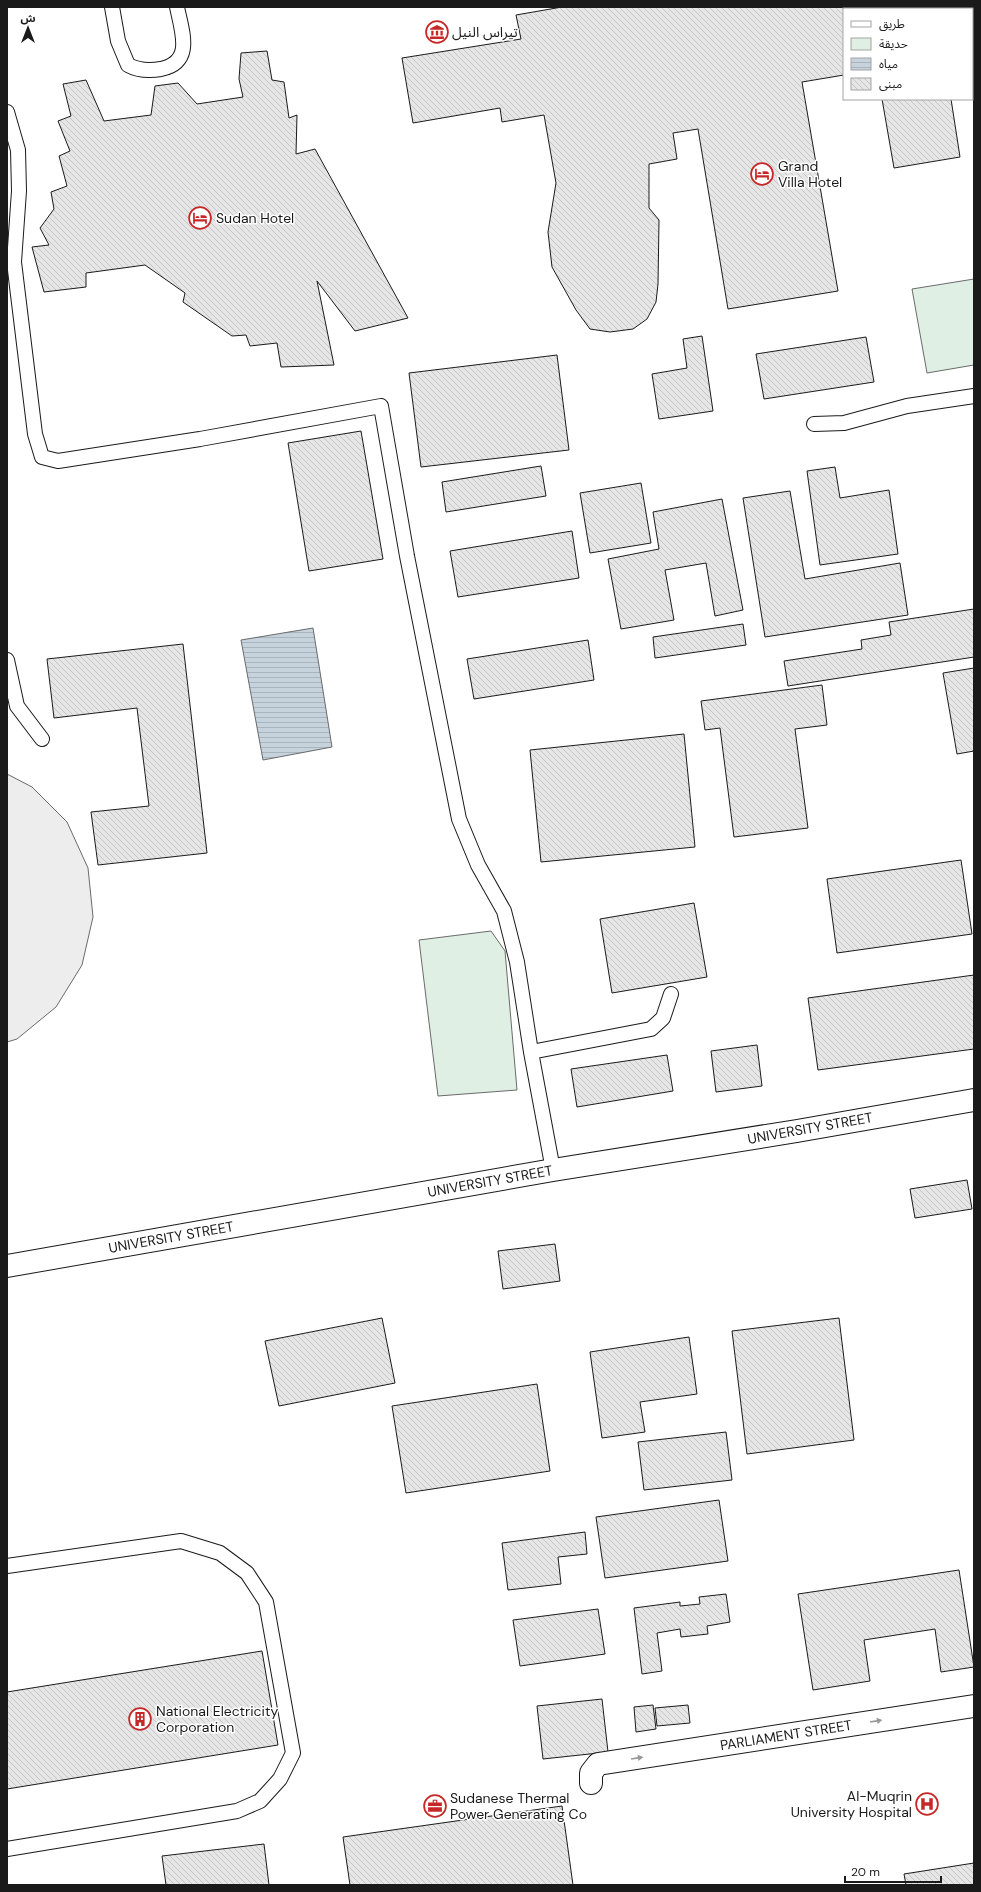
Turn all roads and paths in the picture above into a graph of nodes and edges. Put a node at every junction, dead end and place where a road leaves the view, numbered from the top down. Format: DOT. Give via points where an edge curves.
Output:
graph roads {
  1 [pos="112,7"];
  2 [pos="177,7"];
  3 [pos="7,112"];
  4 [pos="974,396"];
  5 [pos="814,424"];
  6 [pos="7,660"];
  7 [pos="42,739"];
  8 [pos="671,994"];
  9 [pos="531,1052"];
  10 [pos="974,1100"];
  11 [pos="552,1170"];
  12 [pos="7,1266"];
  13 [pos="7,1566"];
  14 [pos="974,1706"];
  15 [pos="595,1774"];
  16 [pos="7,1849"];
  1 -- 2 [label="lane" via="118,41 128,65 146,70 165,68 181,59 182,32"];
  3 -- 9 [label="lane" via="18,150 19,192 14,262 35,434 42,457 65,460 200,439 381,406 407,556 459,819 478,865 504,911 517,962"];
  4 -- 5 [label="lane" via="907,406 844,423"];
  6 -- 7 [label="lane" via="17,706"];
  8 -- 9 [label="lane" via="662,1018 651,1029"];
  9 -- 11 [label="lane"];
  10 -- 11 [label="main road, UNIVERSITY STREET"];
  11 -- 12 [label="main road, UNIVERSITY STREET"];
  13 -- 16 [label="lane" via="181,1542 220,1553 247,1573 266,1602 293,1753 280,1779 260,1801 237,1810"];
  15 -- 14 [label="main road, PARLIAMENT STREET, one-way"];
}
